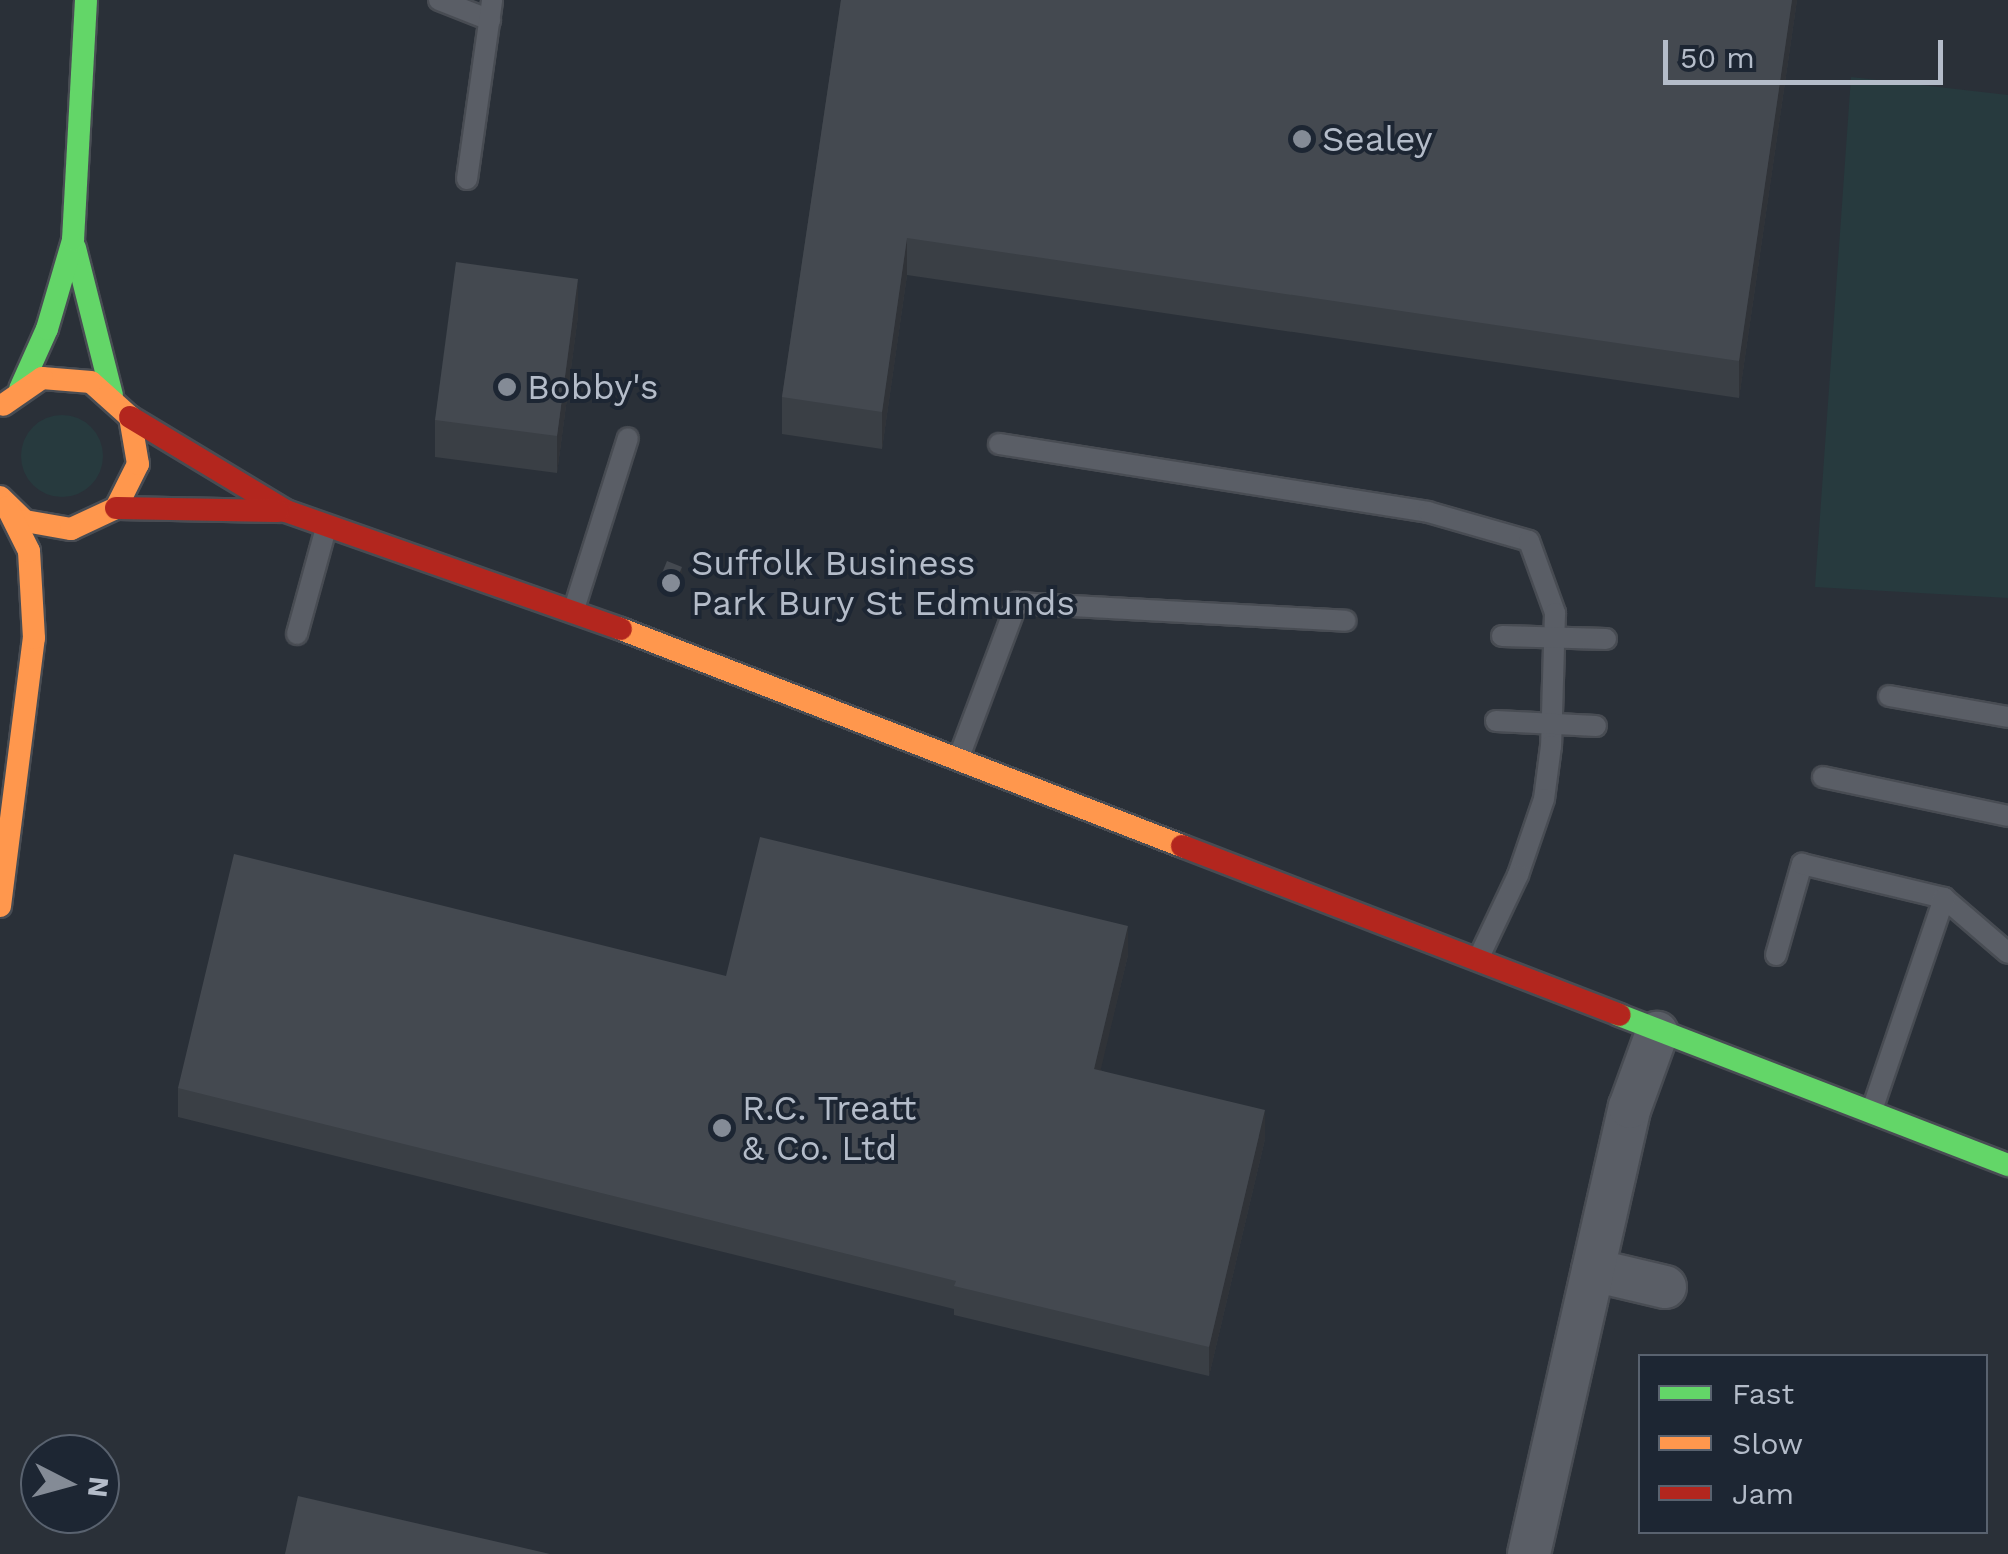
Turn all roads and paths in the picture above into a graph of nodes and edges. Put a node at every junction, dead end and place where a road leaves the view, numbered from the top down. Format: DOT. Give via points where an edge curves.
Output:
graph roads {
  1 [pos="86,0"];
  2 [pos="439,0"];
  3 [pos="491,10"];
  4 [pos="467,178"];
  5 [pos="73,240"];
  6 [pos="112,395"];
  7 [pos="6,400"];
  8 [pos="130,416"];
  9 [pos="628,438"];
  10 [pos="999,444"];
  11 [pos="3,502"];
  12 [pos="116,508"];
  13 [pos="286,512"];
  14 [pos="93,523"];
  15 [pos="326,526"];
  16 [pos="70,554"];
  17 [pos="55,579"];
  18 [pos="574,611"];
  19 [pos="1346,621"];
  20 [pos="297,634"];
  21 [pos="1502,636"];
  22 [pos="1554,636"];
  23 [pos="34,638"];
  24 [pos="1606,639"];
  25 [pos="1889,696"];
  26 [pos="2008,718"];
  27 [pos="1496,720"];
  28 [pos="1552,723"];
  29 [pos="1596,726"];
  30 [pos="958,759"];
  31 [pos="1824,777"];
  32 [pos="2008,816"];
  33 [pos="1944,898"];
  34 [pos="0,906"];
  35 [pos="2005,943"];
  36 [pos="1776,955"];
  37 [pos="1478,959"];
  38 [pos="1658,1033"];
  39 [pos="1871,1112"];
  40 [pos="2008,1165"];
  41 [pos="1593,1270"];
  42 [pos="1665,1287"];
  43 [pos="1529,1554"];
  1 -- 5 [label="street"];
  2 -- 3 [label="lane"];
  3 -- 4 [label="lane"];
  5 -- 6 [label="street"];
  5 -- 7 [label="street" via="47,329"];
  6 -- 7 [label="street" via="67,376"];
  6 -- 8 [label="street"];
  8 -- 12 [label="street" via="138,464"];
  8 -- 13 [label="street"];
  9 -- 18 [label="lane"];
  10 -- 22 [label="lane" via="1428,512 1530,540 1555,612"];
  11 -- 14 [label="street" via="48,529"];
  11 -- 23 [label="street" via="29,551"];
  12 -- 13 [label="street"];
  12 -- 14 [label="street"];
  13 -- 15 [label="street"];
  14 -- 16 [label="street"];
  15 -- 18 [label="street"];
  15 -- 20 [label="lane"];
  17 -- 23 [label="street"];
  18 -- 30 [label="street"];
  19 -- 30 [label="lane" via="1017,603"];
  21 -- 22 [label="lane"];
  22 -- 24 [label="lane"];
  22 -- 28 [label="lane"];
  23 -- 34 [label="street"];
  25 -- 26 [label="lane"];
  27 -- 28 [label="lane"];
  28 -- 29 [label="lane"];
  28 -- 37 [label="lane" via="1544,800"];
  30 -- 37 [label="street"];
  31 -- 32 [label="lane"];
  33 -- 35 [label="lane"];
  33 -- 36 [label="lane" via="1802,864"];
  33 -- 39 [label="lane"];
  37 -- 38 [label="street"];
  38 -- 39 [label="street"];
  38 -- 41 [label="street" via="1630,1106"];
  39 -- 40 [label="street"];
  41 -- 42 [label="street"];
  41 -- 43 [label="street"];
}
